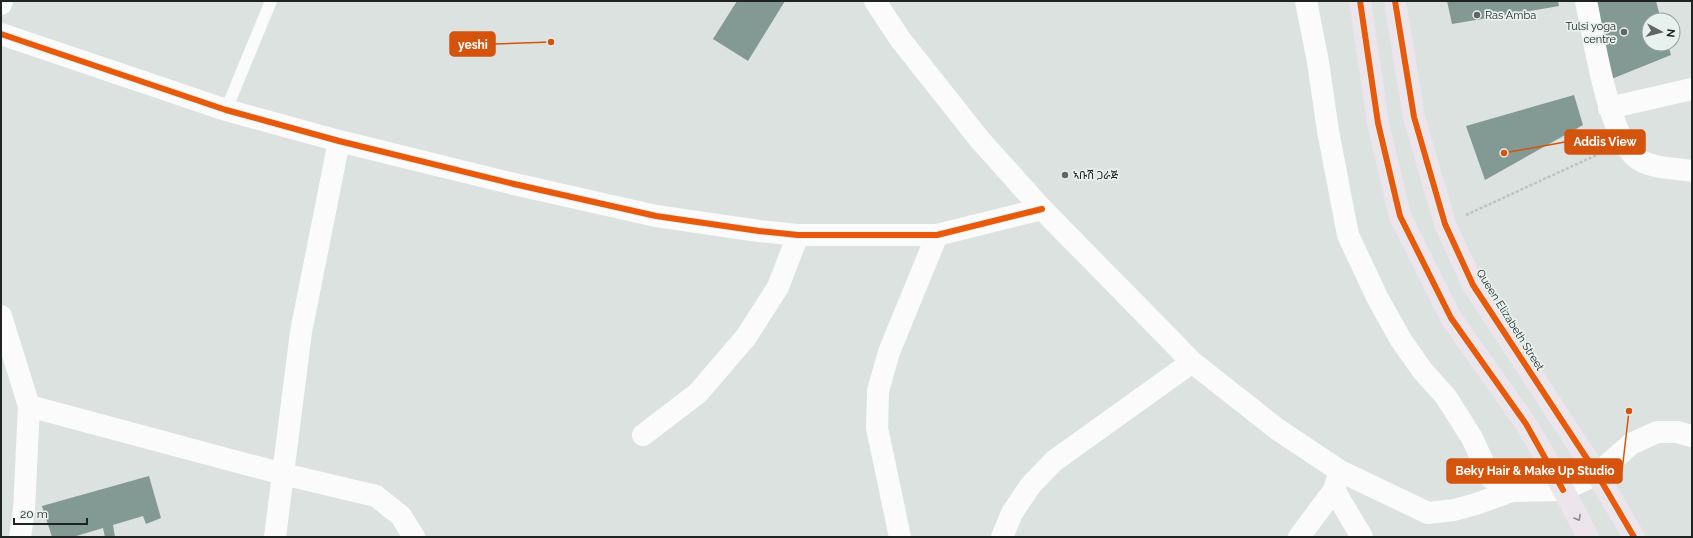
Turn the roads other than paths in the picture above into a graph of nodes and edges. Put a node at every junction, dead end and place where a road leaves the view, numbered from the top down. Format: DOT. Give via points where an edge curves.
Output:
graph roads {
  1 [pos="2,1"];
  2 [pos="271,1"];
  3 [pos="875,1"];
  4 [pos="1306,1"];
  5 [pos="1360,1"];
  6 [pos="1395,1"];
  7 [pos="1586,1"];
  8 [pos="1,4"];
  9 [pos="1,34"];
  10 [pos="1692,89"];
  11 [pos="1609,108"];
  12 [pos="226,110"];
  13 [pos="339,141"];
  14 [pos="1692,171"];
  15 [pos="1042,209"];
  16 [pos="798,235"];
  17 [pos="937,235"];
  18 [pos="1,316"];
  19 [pos="1192,362"];
  20 [pos="28,406"];
  21 [pos="643,435"];
  22 [pos="1692,436"];
  23 [pos="283,474"];
  24 [pos="1597,474"];
  25 [pos="1337,480"];
  26 [pos="1564,490"];
  27 [pos="1512,491"];
  28 [pos="20,537"];
  29 [pos="275,537"];
  30 [pos="414,537"];
  31 [pos="900,537"];
  32 [pos="1002,537"];
  33 [pos="1299,537"];
  34 [pos="1362,537"];
  35 [pos="1588,537"];
  36 [pos="1634,537"];
  1 -- 8 [label="street"];
  2 -- 12 [label="lane"];
  3 -- 15 [label="street" via="900,39 980,140"];
  4 -- 27 [label="street" via="1348,236 1400,340 1446,397 1472,438 1490,477"];
  5 -- 26 [label="main road" via="1378,124 1400,216 1451,318 1526,424"];
  6 -- 24 [label="main road, Queen Elizabeth Street" via="1414,118 1445,224 1474,285"];
  7 -- 11 [label="street"];
  9 -- 12 [label="street"];
  10 -- 11 [label="street"];
  11 -- 14 [label="street" via="1623,142 1637,158 1648,164"];
  12 -- 13 [label="street"];
  13 -- 16 [label="street" via="656,216"];
  13 -- 23 [label="street" via="301,332"];
  15 -- 17 [label="street"];
  15 -- 19 [label="street"];
  16 -- 17 [label="street"];
  16 -- 21 [label="street" via="778,287 746,337 698,393"];
  17 -- 31 [label="street" via="889,352 878,391 877,428"];
  18 -- 20 [label="street"];
  19 -- 25 [label="street"];
  19 -- 32 [label="street" via="1054,461 1030,486 1012,513"];
  20 -- 23 [label="street"];
  20 -- 28 [label="street" via="24,510"];
  22 -- 24 [label="street" via="1677,432 1657,432 1631,444"];
  23 -- 29 [label="street"];
  23 -- 30 [label="street" via="376,496 401,516"];
  24 -- 26 [label="street"];
  24 -- 36 [label="main road, Queen Elizabeth Street"];
  25 -- 27 [label="street" via="1428,513 1454,510"];
  25 -- 33 [label="street"];
  25 -- 34 [label="street"];
  26 -- 27 [label="street"];
  26 -- 35 [label="main road, one-way"];
}
